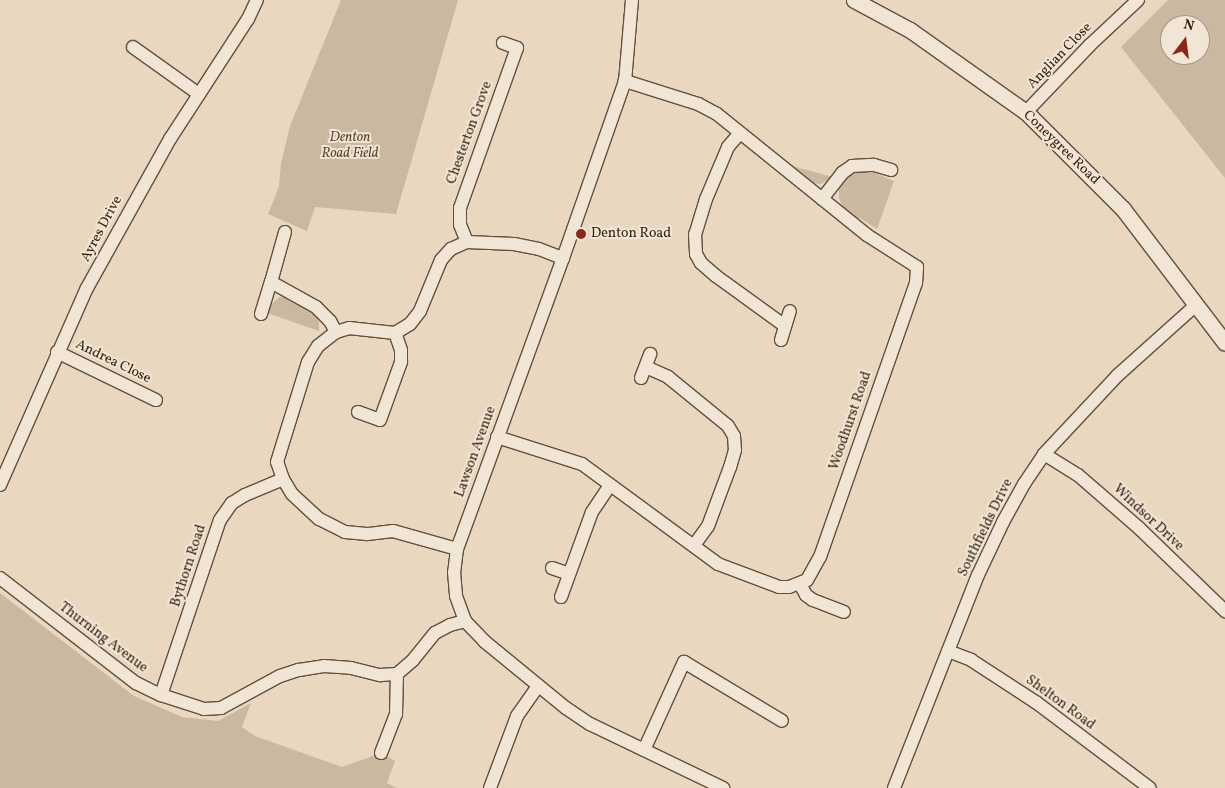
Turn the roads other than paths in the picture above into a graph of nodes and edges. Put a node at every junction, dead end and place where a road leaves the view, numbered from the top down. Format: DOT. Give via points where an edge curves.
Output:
graph roads {
  1 [pos="257,0"];
  2 [pos="632,0"];
  3 [pos="854,0"];
  4 [pos="1138,0"];
  5 [pos="503,43"];
  6 [pos="133,47"];
  7 [pos="625,81"];
  8 [pos="200,94"];
  9 [pos="1026,112"];
  10 [pos="740,133"];
  11 [pos="891,170"];
  12 [pos="822,199"];
  13 [pos="285,232"];
  14 [pos="467,242"];
  15 [pos="563,258"];
  16 [pos="271,282"];
  17 [pos="1196,305"];
  18 [pos="790,311"];
  19 [pos="261,314"];
  20 [pos="785,326"];
  21 [pos="336,332"];
  22 [pos="395,333"];
  23 [pos="781,340"];
  24 [pos="1225,343"];
  25 [pos="57,352"];
  26 [pos="650,354"];
  27 [pos="156,400"];
  28 [pos="358,412"];
  29 [pos="497,437"];
  30 [pos="1044,454"];
  31 [pos="283,479"];
  32 [pos="610,484"];
  33 [pos="0,485"];
  34 [pos="694,545"];
  35 [pos="457,549"];
  36 [pos="552,568"];
  37 [pos="569,574"];
  38 [pos="0,578"];
  39 [pos="800,584"];
  40 [pos="561,597"];
  41 [pos="1225,611"];
  42 [pos="844,612"];
  43 [pos="465,621"];
  44 [pos="948,651"];
  45 [pos="397,674"];
  46 [pos="538,686"];
  47 [pos="161,695"];
  48 [pos="782,721"];
  49 [pos="644,750"];
  50 [pos="382,753"];
  51 [pos="490,788"];
  52 [pos="723,788"];
  53 [pos="894,788"];
  54 [pos="1150,788"];
  1 -- 8 [label="street, Ayres Drive"];
  2 -- 7 [label="street, Lawson Avenue"];
  3 -- 9 [label="street, Coneygree Road" via="910,30"];
  4 -- 9 [label="street, Anglian Close"];
  5 -- 14 [label="street, Chesterton Grove" via="516,48 460,208 460,226"];
  6 -- 8 [label="street"];
  7 -- 10 [label="street, Woodhurst Road" via="698,104 717,114"];
  7 -- 15 [label="street, Lawson Avenue"];
  8 -- 25 [label="street, Ayres Drive" via="136,196"];
  9 -- 17 [label="street, Coneygree Road" via="1124,209"];
  10 -- 12 [label="street, Woodhurst Road"];
  10 -- 20 [label="street" via="728,147 706,200 695,234 696,254 700,263"];
  11 -- 12 [label="street" via="874,165 852,166 842,173"];
  12 -- 39 [label="street, Woodhurst Road" via="867,235 917,267 916,283 820,557 807,580"];
  13 -- 16 [label="street"];
  14 -- 15 [label="street" via="514,244"];
  14 -- 22 [label="street" via="450,249 441,260 420,311 410,324"];
  15 -- 29 [label="street, Lawson Avenue"];
  16 -- 19 [label="street"];
  16 -- 21 [label="street" via="316,307"];
  17 -- 24 [label="street, Coneygree Road"];
  17 -- 30 [label="street, Southfields Drive" via="1118,375"];
  18 -- 20 [label="street"];
  20 -- 23 [label="street"];
  21 -- 22 [label="street" via="349,328"];
  21 -- 31 [label="street" via="318,346 308,362 277,462"];
  22 -- 28 [label="street" via="401,362 380,420"];
  25 -- 27 [label="street, Andrea Close"];
  25 -- 33 [label="street, Ayres Drive"];
  26 -- 34 [label="street" via="644,372 668,377 728,426 734,436 735,450 730,467 708,526"];
  29 -- 32 [label="street" via="582,464"];
  29 -- 35 [label="street, Lawson Avenue"];
  30 -- 41 [label="street, Windsor Drive" via="1078,475 1139,528"];
  30 -- 44 [label="street, Southfields Drive" via="1003,522"];
  31 -- 35 [label="street" via="292,494 334,528 356,534 393,531"];
  31 -- 47 [label="street, Bythorn Road" via="245,494 220,520"];
  32 -- 34 [label="street"];
  32 -- 37 [label="street" via="592,512"];
  34 -- 39 [label="street" via="718,564 779,587"];
  35 -- 43 [label="street, Lawson Avenue" via="454,572 456,596"];
  36 -- 37 [label="street"];
  37 -- 40 [label="street"];
  38 -- 47 [label="street, Thurning Avenue" via="136,683"];
  39 -- 42 [label="street" via="813,600"];
  43 -- 45 [label="street" via="435,634 414,660"];
  43 -- 46 [label="street, Lawson Avenue"];
  44 -- 53 [label="street, Southfields Drive"];
  44 -- 54 [label="street, Shelton Road" via="970,660 1037,703"];
  45 -- 47 [label="street, Thurning Avenue" via="380,675 324,666 298,670 280,676 221,708 204,709"];
  45 -- 50 [label="street" via="396,714"];
  46 -- 49 [label="street, Lawson Avenue" via="590,724"];
  46 -- 51 [label="street" via="517,716"];
  48 -- 49 [label="street" via="684,662"];
  49 -- 52 [label="street, Lawson Avenue"];
}
